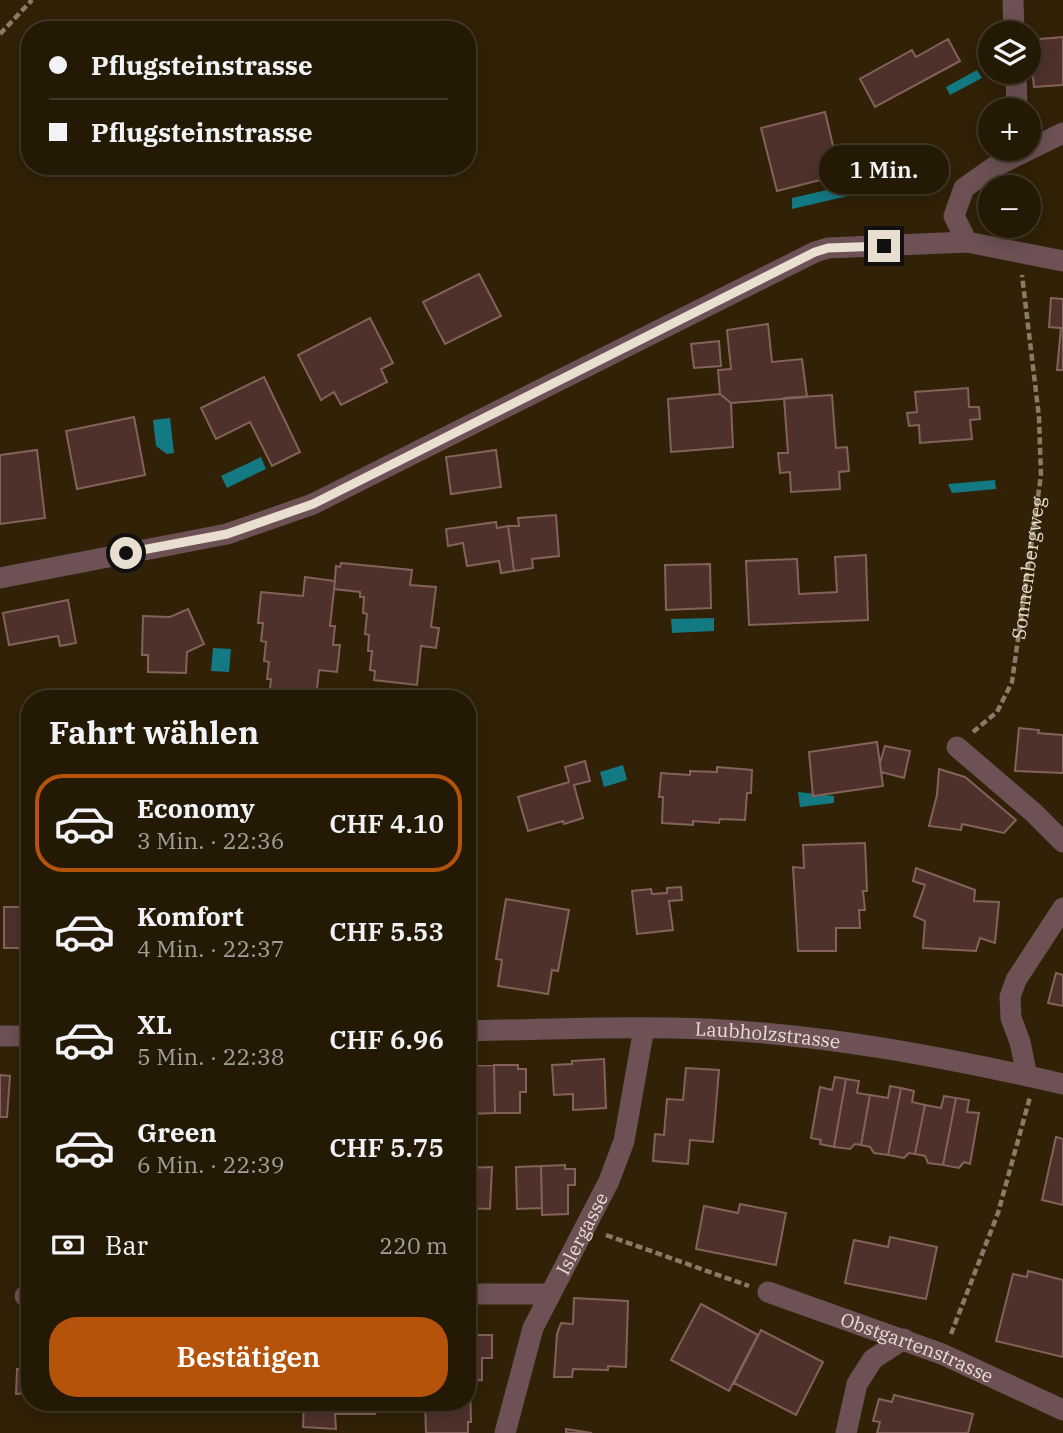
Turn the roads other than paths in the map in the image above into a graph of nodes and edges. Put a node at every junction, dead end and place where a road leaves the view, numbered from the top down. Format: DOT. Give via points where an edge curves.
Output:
graph roads {
  1 [pos="1013,0"];
  2 [pos="1014,21"];
  3 [pos="1063,133"];
  4 [pos="1041,142"];
  5 [pos="1003,161"];
  6 [pos="967,242"];
  7 [pos="1063,261"];
  8 [pos="0,578"];
  9 [pos="957,747"];
  10 [pos="1063,842"];
  11 [pos="1063,908"];
  12 [pos="644,1028"];
  13 [pos="476,1031"];
  14 [pos="0,1036"];
  15 [pos="21,1036"];
  16 [pos="1027,1076"];
  17 [pos="1063,1084"];
  18 [pos="768,1292"];
  19 [pos="476,1294"];
  20 [pos="549,1294"];
  21 [pos="904,1339"];
  22 [pos="1063,1410"];
  23 [pos="505,1433"];
  24 [pos="846,1433"];
  1 -- 2 [label="street"];
  3 -- 4 [label="street"];
  5 -- 6 [label="street" via="964,188 954,216"];
  6 -- 7 [label="street"];
  6 -- 8 [label="street" via="815,252 313,504 227,534"];
  9 -- 10 [label="street"];
  11 -- 16 [label="street" via="1010,996 1011,1018"];
  12 -- 13 [label="street, Laubholzstrasse"];
  12 -- 16 [label="street, Laubholzstrasse" via="708,1029 865,1044"];
  12 -- 20 [label="street, Islergasse" via="624,1141 609,1181"];
  14 -- 15 [label="street"];
  16 -- 17 [label="street, Laubholzstrasse"];
  18 -- 21 [label="street, Obstgartenstrasse"];
  19 -- 20 [label="street"];
  20 -- 23 [label="street, Islergasse" via="533,1328"];
  21 -- 22 [label="street, Obstgartenstrasse"];
  21 -- 24 [label="street" via="873,1359 857,1384"];
}
